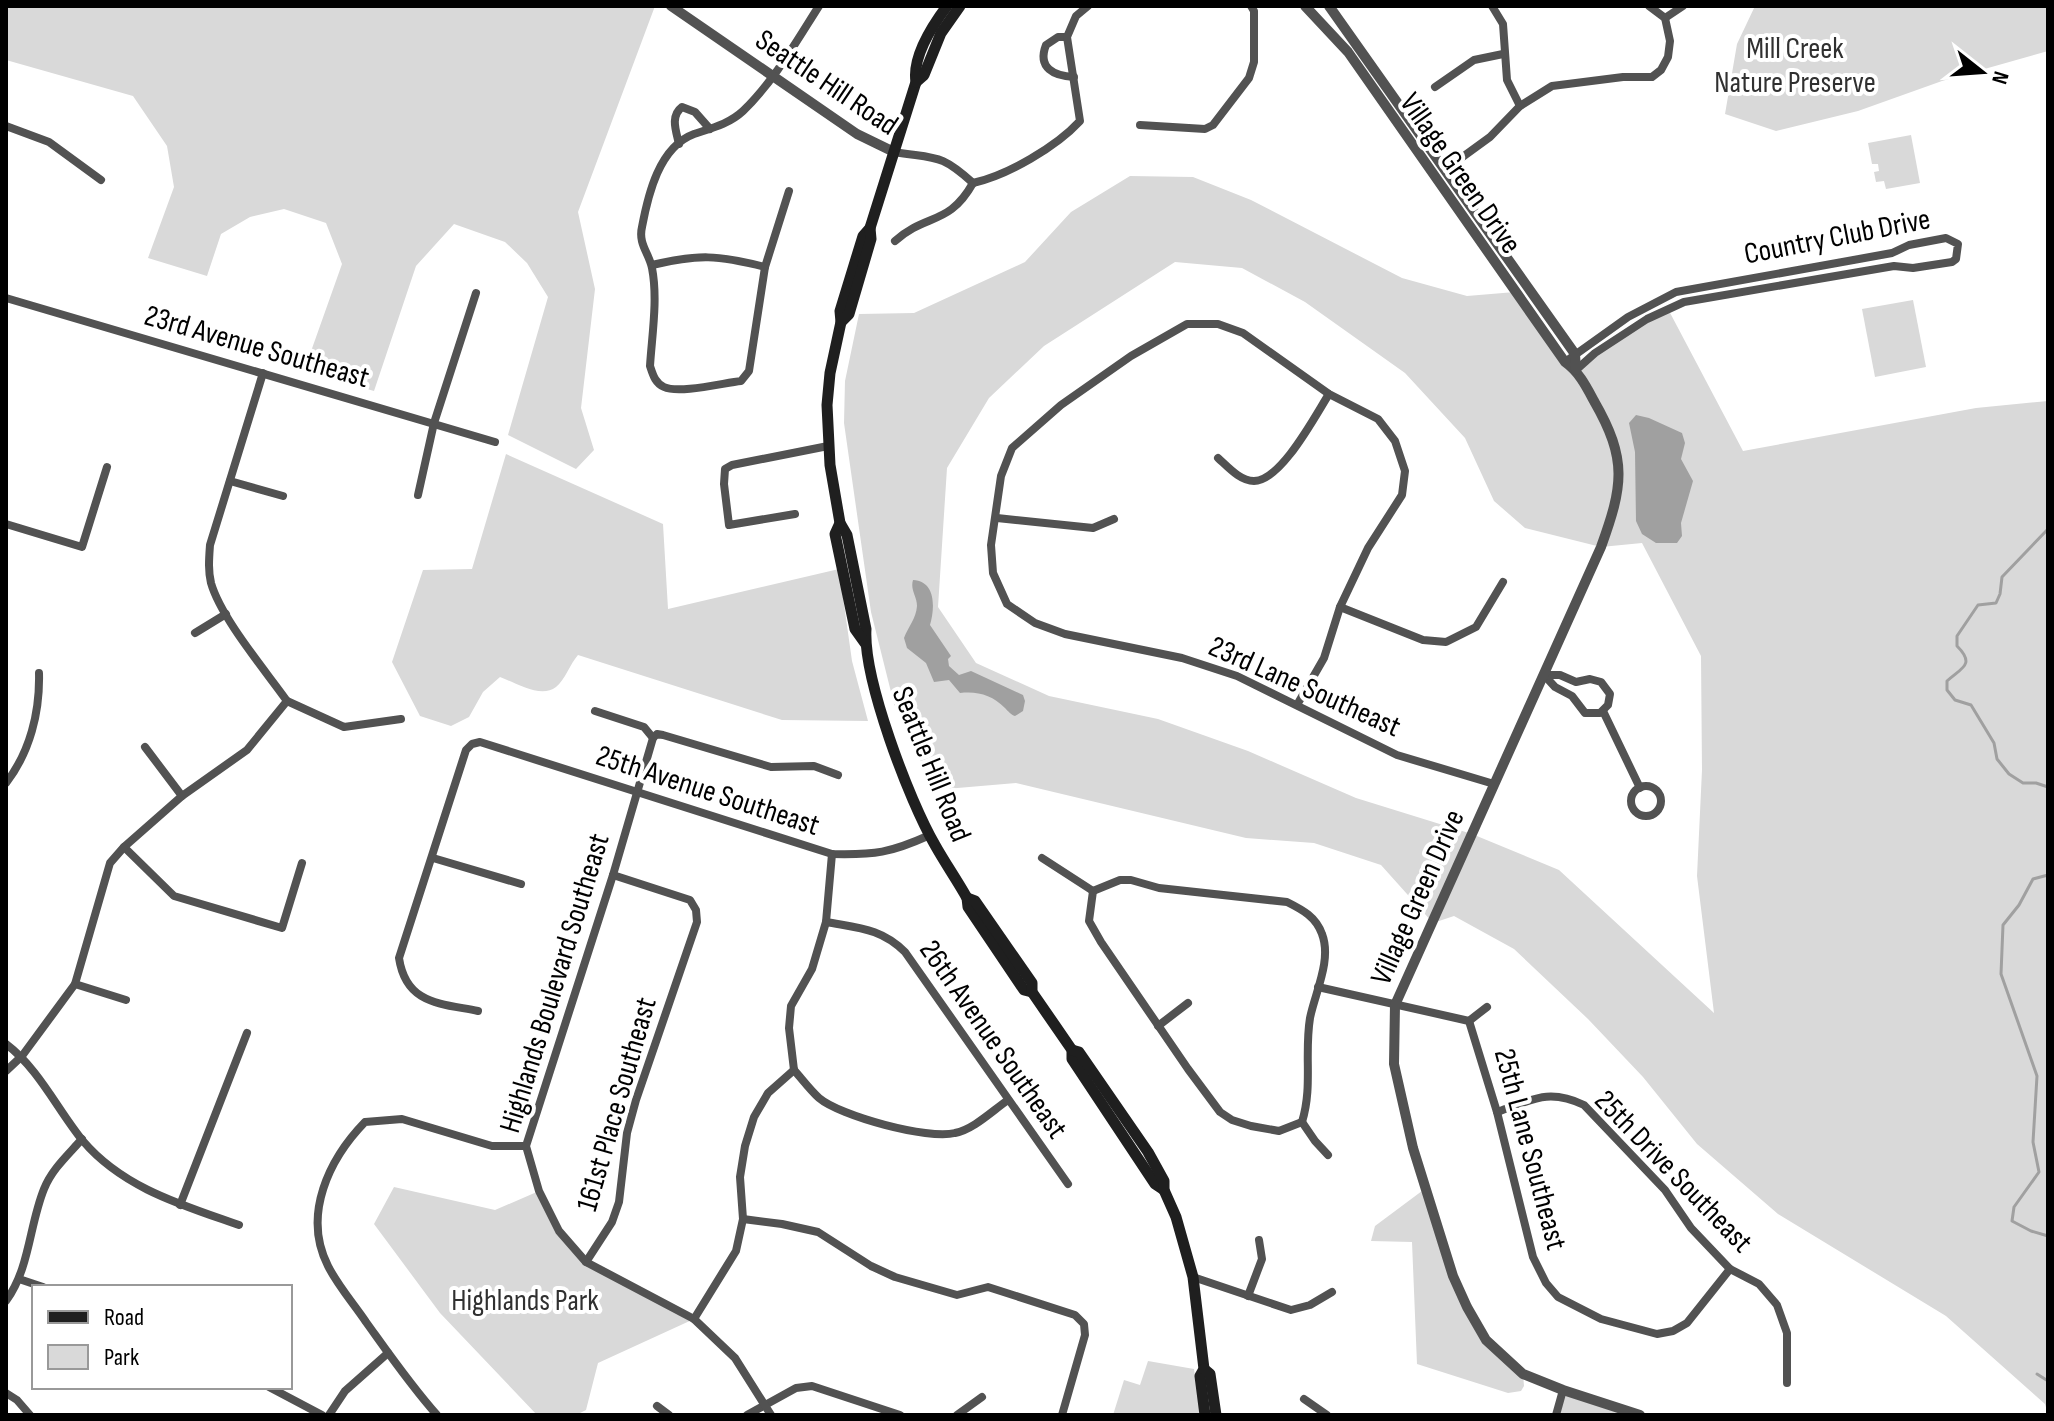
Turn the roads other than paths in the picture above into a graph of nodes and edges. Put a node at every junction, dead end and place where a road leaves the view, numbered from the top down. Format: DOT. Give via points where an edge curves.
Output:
graph roads {
  1 [pos="671,6"];
  2 [pos="819,6"];
  3 [pos="947,6"];
  4 [pos="960,6"];
  5 [pos="1088,6"];
  6 [pos="1251,6"];
  7 [pos="1305,6"];
  8 [pos="1329,6"];
  9 [pos="1492,6"];
  10 [pos="1649,6"];
  11 [pos="1683,6"];
  12 [pos="1665,18"];
  13 [pos="1067,37"];
  14 [pos="1503,54"];
  15 [pos="774,75"];
  16 [pos="1074,77"];
  17 [pos="916,82"];
  18 [pos="1435,87"];
  19 [pos="1520,106"];
  20 [pos="1140,125"];
  21 [pos="6,126"];
  22 [pos="710,129"];
  23 [pos="679,144"];
  24 [pos="894,152"];
  25 [pos="1446,169"];
  26 [pos="101,180"];
  27 [pos="973,183"];
  28 [pos="789,191"];
  29 [pos="895,241"];
  30 [pos="652,265"];
  31 [pos="765,267"];
  32 [pos="476,293"];
  33 [pos="6,298"];
  34 [pos="1570,358"];
  35 [pos="1576,370"];
  36 [pos="263,373"];
  37 [pos="1329,394"];
  38 [pos="434,423"];
  39 [pos="495,442"];
  40 [pos="828,446"];
  41 [pos="1218,458"];
  42 [pos="107,467"];
  43 [pos="230,481"];
  44 [pos="418,495"];
  45 [pos="283,496"];
  46 [pos="795,514"];
  47 [pos="997,518"];
  48 [pos="1114,519"];
  49 [pos="6,524"];
  50 [pos="1503,582"];
  51 [pos="1340,607"];
  52 [pos="226,614"];
  53 [pos="195,633"];
  54 [pos="39,673"];
  55 [pos="1544,675"];
  56 [pos="287,701"];
  57 [pos="1297,705"];
  58 [pos="595,711"];
  59 [pos="1603,711"];
  60 [pos="401,719"];
  61 [pos="655,736"];
  62 [pos="145,747"];
  63 [pos="838,775"];
  64 [pos="6,783"];
  65 [pos="1494,784"];
  66 [pos="1640,788"];
  67 [pos="637,793"];
  68 [pos="182,796"];
  69 [pos="930,835"];
  70 [pos="124,847"];
  71 [pos="832,854"];
  72 [pos="433,858"];
  73 [pos="1042,858"];
  74 [pos="302,863"];
  75 [pos="613,875"];
  76 [pos="521,884"];
  77 [pos="1093,891"];
  78 [pos="826,922"];
  79 [pos="75,984"];
  80 [pos="1318,987"];
  81 [pos="126,1000"];
  82 [pos="1188,1003"];
  83 [pos="1395,1005"];
  84 [pos="1487,1007"];
  85 [pos="478,1011"];
  86 [pos="1469,1021"];
  87 [pos="1158,1026"];
  88 [pos="247,1033"];
  89 [pos="6,1044"];
  90 [pos="22,1056"];
  91 [pos="794,1070"];
  92 [pos="6,1071"];
  93 [pos="1008,1100"];
  94 [pos="1497,1112"];
  95 [pos="1302,1122"];
  96 [pos="82,1139"];
  97 [pos="526,1146"];
  98 [pos="1328,1155"];
  99 [pos="1068,1184"];
  100 [pos="180,1205"];
  101 [pos="743,1219"];
  102 [pos="239,1225"];
  103 [pos="1259,1240"];
  104 [pos="586,1262"];
  105 [pos="1730,1269"];
  106 [pos="1193,1277"];
  107 [pos="19,1279"];
  108 [pos="37,1285"];
  109 [pos="1332,1292"];
  110 [pos="1248,1296"];
  111 [pos="6,1301"];
  112 [pos="694,1319"];
  113 [pos="388,1353"];
  114 [pos="1204,1369"];
  115 [pos="1787,1383"];
  116 [pos="273,1389"];
  117 [pos="1563,1390"];
  118 [pos="6,1393"];
  119 [pos="982,1397"];
  120 [pos="1304,1399"];
  121 [pos="764,1404"];
  122 [pos="657,1406"];
  123 [pos="30,1415"];
  124 [pos="322,1415"];
  125 [pos="329,1415"];
  126 [pos="437,1415"];
  127 [pos="669,1415"];
  128 [pos="747,1415"];
  129 [pos="771,1415"];
  130 [pos="900,1415"];
  131 [pos="957,1415"];
  132 [pos="1062,1415"];
  133 [pos="1205,1415"];
  134 [pos="1216,1415"];
  135 [pos="1327,1415"];
  136 [pos="1556,1415"];
  137 [pos="1640,1415"];
  1 -- 15 [label="street, Seattle Hill Road"];
  2 -- 15 [label="street"];
  3 -- 17 [label="main road" via="924,46 914,72"];
  4 -- 17 [label="main road"];
  5 -- 13 [label="street" via="1076,16"];
  6 -- 20 [label="street" via="1254,62 1249,78 1213,125"];
  7 -- 34 [label="street, Village Green Drive" via="1348,52"];
  8 -- 25 [label="street, Village Green Drive"];
  9 -- 14 [label="street" via="1503,24"];
  10 -- 12 [label="street"];
  11 -- 12 [label="street"];
  12 -- 19 [label="street" via="1668,57 1652,77 1552,86"];
  13 -- 16 [label="street"];
  13 -- 16 [label="street" via="1046,45 1043,61 1052,73"];
  14 -- 18 [label="street" via="1474,60"];
  14 -- 19 [label="street" via="1507,80"];
  15 -- 22 [label="street" via="734,119"];
  15 -- 24 [label="street, Seattle Hill Road" via="857,134"];
  16 -- 27 [label="street" via="1080,121 1067,135 990,179"];
  17 -- 24 [label="main road"];
  19 -- 25 [label="street" via="1490,137"];
  21 -- 26 [label="street" via="49,142"];
  22 -- 23 [label="street"];
  22 -- 23 [label="street" via="695,112 682,107 675,120"];
  23 -- 30 [label="street" via="659,169 641,231"];
  24 -- 27 [label="street" via="938,157"];
  24 -- 40 [label="main road, Seattle Hill Road" via="849,314 841,322 830,373"];
  25 -- 34 [label="street, Village Green Drive"];
  27 -- 29 [label="street" via="952,211 908,229"];
  28 -- 31 [label="street"];
  30 -- 31 [label="street" via="698,255"];
  30 -- 31 [label="street" via="650,366 661,386 673,390 741,381 749,371"];
  32 -- 38 [label="street"];
  33 -- 36 [label="street, 23rd Avenue Southeast"];
  34 -- 35 [label="street, Village Green Drive"];
  34 -- 35 [label="street, Country Club Drive" via="1628,317 1676,292 1892,253 1946,238 1958,244 1952,262 1894,266 1684,302 1647,319"];
  35 -- 55 [label="street, Village Green Drive" via="1610,430 1619,468 1617,503"];
  36 -- 38 [label="street, 23rd Avenue Southeast"];
  36 -- 43 [label="street"];
  37 -- 41 [label="street" via="1268,478 1252,482"];
  37 -- 47 [label="street" via="1243,333 1218,324 1187,324 1061,405 1012,448 1001,476"];
  37 -- 51 [label="street" via="1378,419 1395,441 1405,471 1402,495 1368,548"];
  38 -- 39 [label="street, 23rd Avenue Southeast"];
  38 -- 44 [label="street"];
  40 -- 46 [label="street" via="725,469 729,525"];
  40 -- 69 [label="main road, Seattle Hill Road" via="871,675"];
  42 -- 49 [label="street" via="82,547"];
  43 -- 45 [label="street"];
  43 -- 52 [label="street" via="208,564"];
  47 -- 48 [label="street" via="1093,528"];
  47 -- 57 [label="street, 23rd Lane Southeast" via="991,545 993,573 1007,604 1035,623 1182,658 1237,676"];
  50 -- 51 [label="street" via="1476,627 1446,642 1423,640"];
  51 -- 57 [label="street" via="1324,658"];
  52 -- 53 [label="street"];
  52 -- 56 [label="street"];
  54 -- 64 [label="street" via="40,700 19,765"];
  55 -- 59 [label="street" via="1572,696 1582,711"];
  55 -- 59 [label="street" via="1601,682 1610,694"];
  55 -- 65 [label="street, Village Green Drive"];
  56 -- 60 [label="street" via="344,727"];
  56 -- 68 [label="street" via="247,750"];
  57 -- 65 [label="street, 23rd Lane Southeast" via="1397,755"];
  58 -- 61 [label="street" via="644,727"];
  59 -- 66 [label="street"];
  61 -- 63 [label="street" via="771,767 814,766"];
  61 -- 67 [label="street, Highlands Boulevard Southeast"];
  62 -- 68 [label="street"];
  65 -- 83 [label="street, Village Green Drive"];
  67 -- 71 [label="street, 25th Avenue Southeast"];
  67 -- 72 [label="street, 25th Avenue Southeast" via="480,742 472,744"];
  67 -- 75 [label="street, Highlands Boulevard Southeast"];
  68 -- 70 [label="street"];
  69 -- 71 [label="street, 25th Avenue Southeast" via="898,850"];
  69 -- 106 [label="main road, Seattle Hill Road" via="967,898 975,901 1032,983 1032,992 1072,1050 1072,1059 1164,1190"];
  70 -- 74 [label="street" via="174,896 282,928"];
  70 -- 79 [label="street" via="105,874"];
  71 -- 78 [label="street"];
  72 -- 76 [label="street"];
  72 -- 85 [label="street" via="399,958 405,982 431,1001"];
  73 -- 77 [label="street"];
  75 -- 97 [label="street, Highlands Boulevard Southeast"];
  75 -- 104 [label="street, 161st Place Southeast" via="690,900 697,922 633,1111 619,1202"];
  77 -- 80 [label="street" via="1131,880 1159,888 1287,902 1317,922 1324,938"];
  77 -- 87 [label="street" via="1089,921"];
  78 -- 91 [label="street" via="812,969 791,1006"];
  78 -- 93 [label="street, 26th Avenue Southeast" via="878,932 894,941"];
  79 -- 81 [label="street"];
  79 -- 90 [label="street"];
  80 -- 83 [label="street"];
  80 -- 95 [label="street" via="1306,1054 1310,1087"];
  82 -- 87 [label="street"];
  83 -- 86 [label="street, 25th Lane Southeast"];
  83 -- 117 [label="street, Village Green Drive" via="1394,1064 1413,1148 1453,1276 1486,1340 1523,1374"];
  84 -- 86 [label="street"];
  86 -- 94 [label="street, 25th Lane Southeast"];
  87 -- 95 [label="street" via="1220,1112 1279,1131"];
  88 -- 100 [label="street"];
  89 -- 90 [label="street"];
  90 -- 92 [label="street"];
  90 -- 96 [label="street"];
  91 -- 93 [label="street" via="819,1098 841,1112 933,1134 955,1133"];
  91 -- 101 [label="street" via="768,1093 754,1117 740,1177"];
  93 -- 99 [label="street, 26th Avenue Southeast"];
  94 -- 105 [label="street, 25th Drive Southeast" via="1550,1095 1584,1105"];
  94 -- 105 [label="street, 25th Lane Southeast" via="1533,1257 1558,1297 1601,1319 1657,1334 1687,1323"];
  95 -- 98 [label="street"];
  96 -- 100 [label="street" via="130,1182"];
  96 -- 107 [label="street" via="44,1189"];
  97 -- 104 [label="street, Highlands Boulevard Southeast" via="539,1191 559,1231"];
  97 -- 113 [label="street" via="492,1146 402,1119 365,1122 346,1142 320,1199 318,1240 328,1266"];
  100 -- 102 [label="street"];
  101 -- 112 [label="street" via="736,1251"];
  101 -- 132 [label="street" via="818,1232 895,1277 957,1295 988,1287 1075,1315 1084,1324 1085,1335"];
  103 -- 110 [label="street" via="1262,1259"];
  104 -- 112 [label="street, Highlands Boulevard Southeast"];
  105 -- 115 [label="street, 25th Drive Southeast" via="1759,1284 1777,1305 1787,1333"];
  106 -- 110 [label="street"];
  106 -- 114 [label="main road, Seattle Hill Road"];
  107 -- 108 [label="street"];
  107 -- 111 [label="street"];
  109 -- 110 [label="street" via="1291,1310"];
  112 -- 121 [label="street, Highlands Boulevard Southeast" via="735,1358"];
  113 -- 125 [label="street" via="345,1391"];
  113 -- 126 [label="street"];
  114 -- 133 [label="main road, Seattle Hill Road" via="1200,1376"];
  114 -- 134 [label="main road, Seattle Hill Road" via="1210,1374"];
  116 -- 124 [label="street"];
  117 -- 136 [label="street"];
  117 -- 137 [label="street, Village Green Drive"];
  118 -- 123 [label="street"];
  119 -- 131 [label="street"];
  120 -- 135 [label="street"];
  121 -- 128 [label="street"];
  121 -- 129 [label="street, Highlands Boulevard Southeast"];
  121 -- 130 [label="street" via="812,1386"];
  122 -- 127 [label="street"];
}
